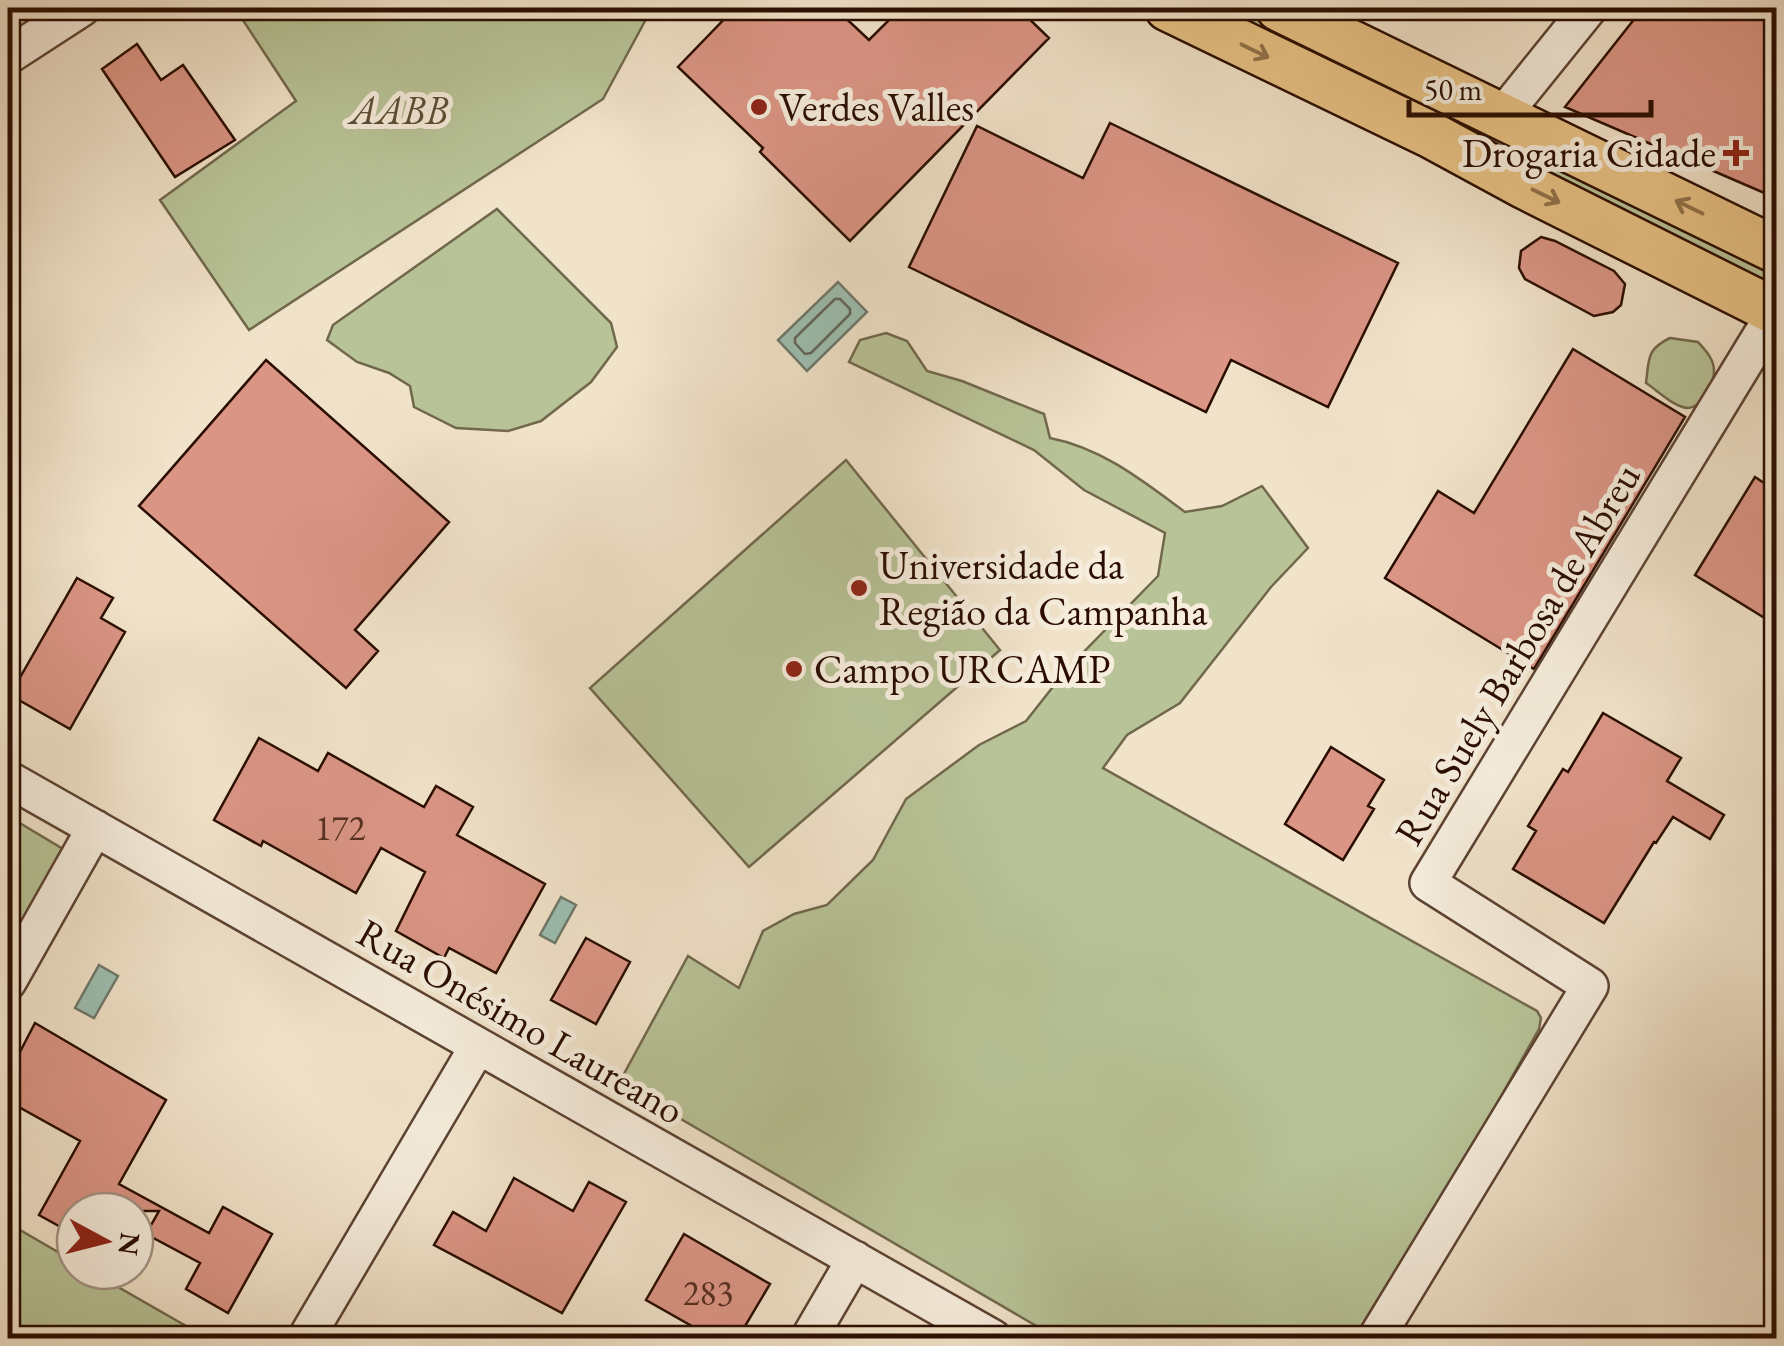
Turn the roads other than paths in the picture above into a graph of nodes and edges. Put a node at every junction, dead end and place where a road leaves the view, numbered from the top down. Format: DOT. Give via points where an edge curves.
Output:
graph roads {
  1 [pos="82,8"];
  2 [pos="1168,8"];
  3 [pos="1280,8"];
  4 [pos="1589,8"];
  5 [pos="8,56"];
  6 [pos="1502,116"];
  7 [pos="1776,250"];
  8 [pos="1776,312"];
  9 [pos="8,779"];
  10 [pos="95,828"];
  11 [pos="8,982"];
  12 [pos="478,1046"];
  13 [pos="855,1259"];
  14 [pos="306,1338"];
  15 [pos="809,1338"];
  16 [pos="993,1338"];
  17 [pos="1376,1338"];
  1 -- 5 [label="street"];
  2 -- 8 [label="main road, one-way"];
  3 -- 6 [label="main road"];
  4 -- 6 [label="street"];
  7 -- 6 [label="main road, one-way"];
  8 -- 17 [label="street, Rua Suely Barbosa de Abreu" via="1428,884 1590,986"];
  9 -- 10 [label="street, Rua Onésimo Laureano"];
  10 -- 11 [label="street"];
  10 -- 12 [label="street, Rua Onésimo Laureano"];
  12 -- 13 [label="street, Rua Onésimo Laureano"];
  12 -- 14 [label="street"];
  13 -- 15 [label="street"];
  13 -- 16 [label="street, Rua Onésimo Laureano"];
}
